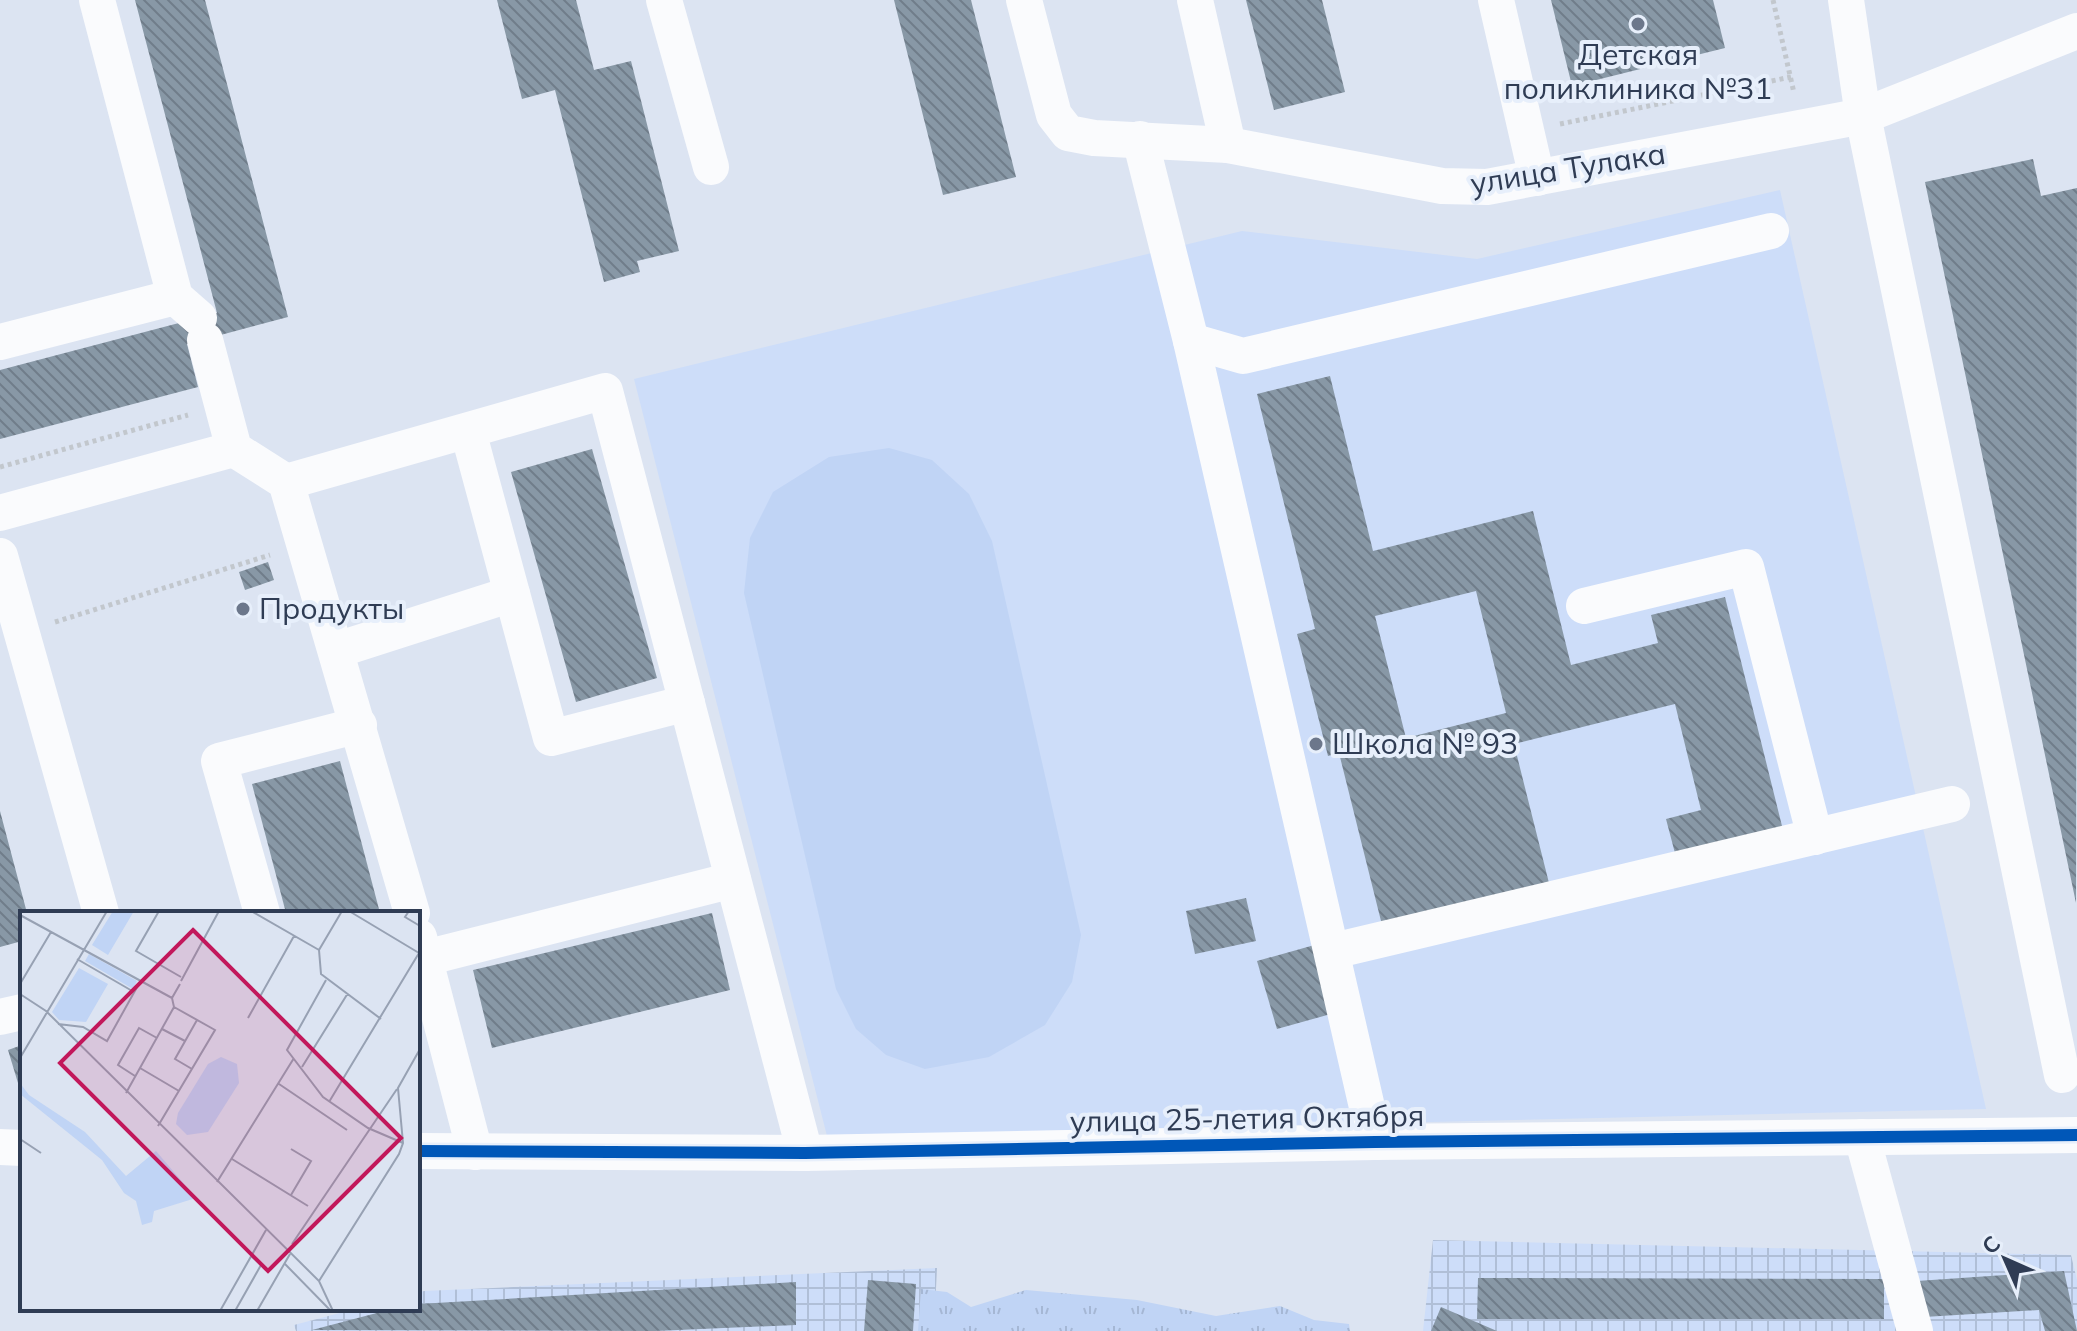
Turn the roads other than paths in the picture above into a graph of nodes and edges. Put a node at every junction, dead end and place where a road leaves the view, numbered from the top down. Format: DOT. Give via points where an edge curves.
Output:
graph roads {
  1 [pos="97,0"];
  2 [pos="664,0"];
  3 [pos="1024,0"];
  4 [pos="1195,0"];
  5 [pos="1496,0"];
  6 [pos="1846,0"];
  7 [pos="2077,31"];
  8 [pos="1863,116"];
  9 [pos="1140,139"];
  10 [pos="1228,145"];
  11 [pos="711,167"];
  12 [pos="1537,178"];
  13 [pos="1771,231"];
  14 [pos="193,318"];
  15 [pos="1191,341"];
  16 [pos="0,342"];
  17 [pos="468,431"];
  18 [pos="234,449"];
  19 [pos="286,482"];
  20 [pos="0,513"];
  21 [pos="0,556"];
  22 [pos="512,594"];
  23 [pos="1584,606"];
  24 [pos="12,619"];
  25 [pos="337,650"];
  26 [pos="687,703"];
  27 [pos="359,725"];
  28 [pos="1952,804"];
  29 [pos="1815,837"];
  30 [pos="733,880"];
  31 [pos="100,911"];
  32 [pos="261,911"];
  33 [pos="411,911"];
  34 [pos="421,946"];
  35 [pos="1333,951"];
  36 [pos="20,1012"];
  37 [pos="0,1017"];
  38 [pos="428,1018"];
  39 [pos="2062,1075"];
  40 [pos="2077,1135"];
  41 [pos="1862,1137"];
  42 [pos="1375,1142"];
  43 [pos="0,1147"];
  44 [pos="20,1148"];
  45 [pos="420,1151"];
  46 [pos="475,1152"];
  47 [pos="805,1153"];
  48 [pos="1915,1331"];
  1 -- 14 [label="street"];
  2 -- 11 [label="street"];
  3 -- 9 [label="street, улица Тулака" via="1054,115 1068,133"];
  4 -- 10 [label="street"];
  5 -- 12 [label="street"];
  6 -- 8 [label="street"];
  7 -- 8 [label="street, улица Тулака"];
  8 -- 12 [label="street, улица Тулака"];
  8 -- 39 [label="street"];
  9 -- 10 [label="street, улица Тулака"];
  9 -- 15 [label="street"];
  10 -- 12 [label="street, улица Тулака" via="1442,186 1487,187"];
  13 -- 15 [label="street" via="1243,356"];
  14 -- 16 [label="street"];
  14 -- 18 [label="street"];
  15 -- 35 [label="street"];
  17 -- 19 [label="street"];
  17 -- 22 [label="street"];
  17 -- 26 [label="street" via="605,391"];
  18 -- 19 [label="street"];
  18 -- 20 [label="street"];
  19 -- 25 [label="street"];
  21 -- 24 [label="street"];
  22 -- 25 [label="street"];
  22 -- 26 [label="street" via="551,738"];
  23 -- 29 [label="street" via="1746,567"];
  24 -- 31 [label="street"];
  25 -- 27 [label="street"];
  26 -- 30 [label="street"];
  27 -- 32 [label="street" via="219,761"];
  27 -- 33 [label="street"];
  28 -- 29 [label="street"];
  29 -- 35 [label="street"];
  30 -- 34 [label="street"];
  30 -- 47 [label="street"];
  34 -- 38 [label="street"];
  35 -- 42 [label="street"];
  36 -- 37 [label="street"];
  38 -- 46 [label="street"];
  40 -- 41 [label="street, улица 25-летия Октября"];
  41 -- 42 [label="street, улица 25-летия Октября"];
  41 -- 48 [label="street"];
  42 -- 47 [label="street, улица 25-летия Октября"];
  43 -- 44 [label="street"];
  45 -- 46 [label="street, улица 25-летия Октября"];
  46 -- 47 [label="street, улица 25-летия Октября"];
}
